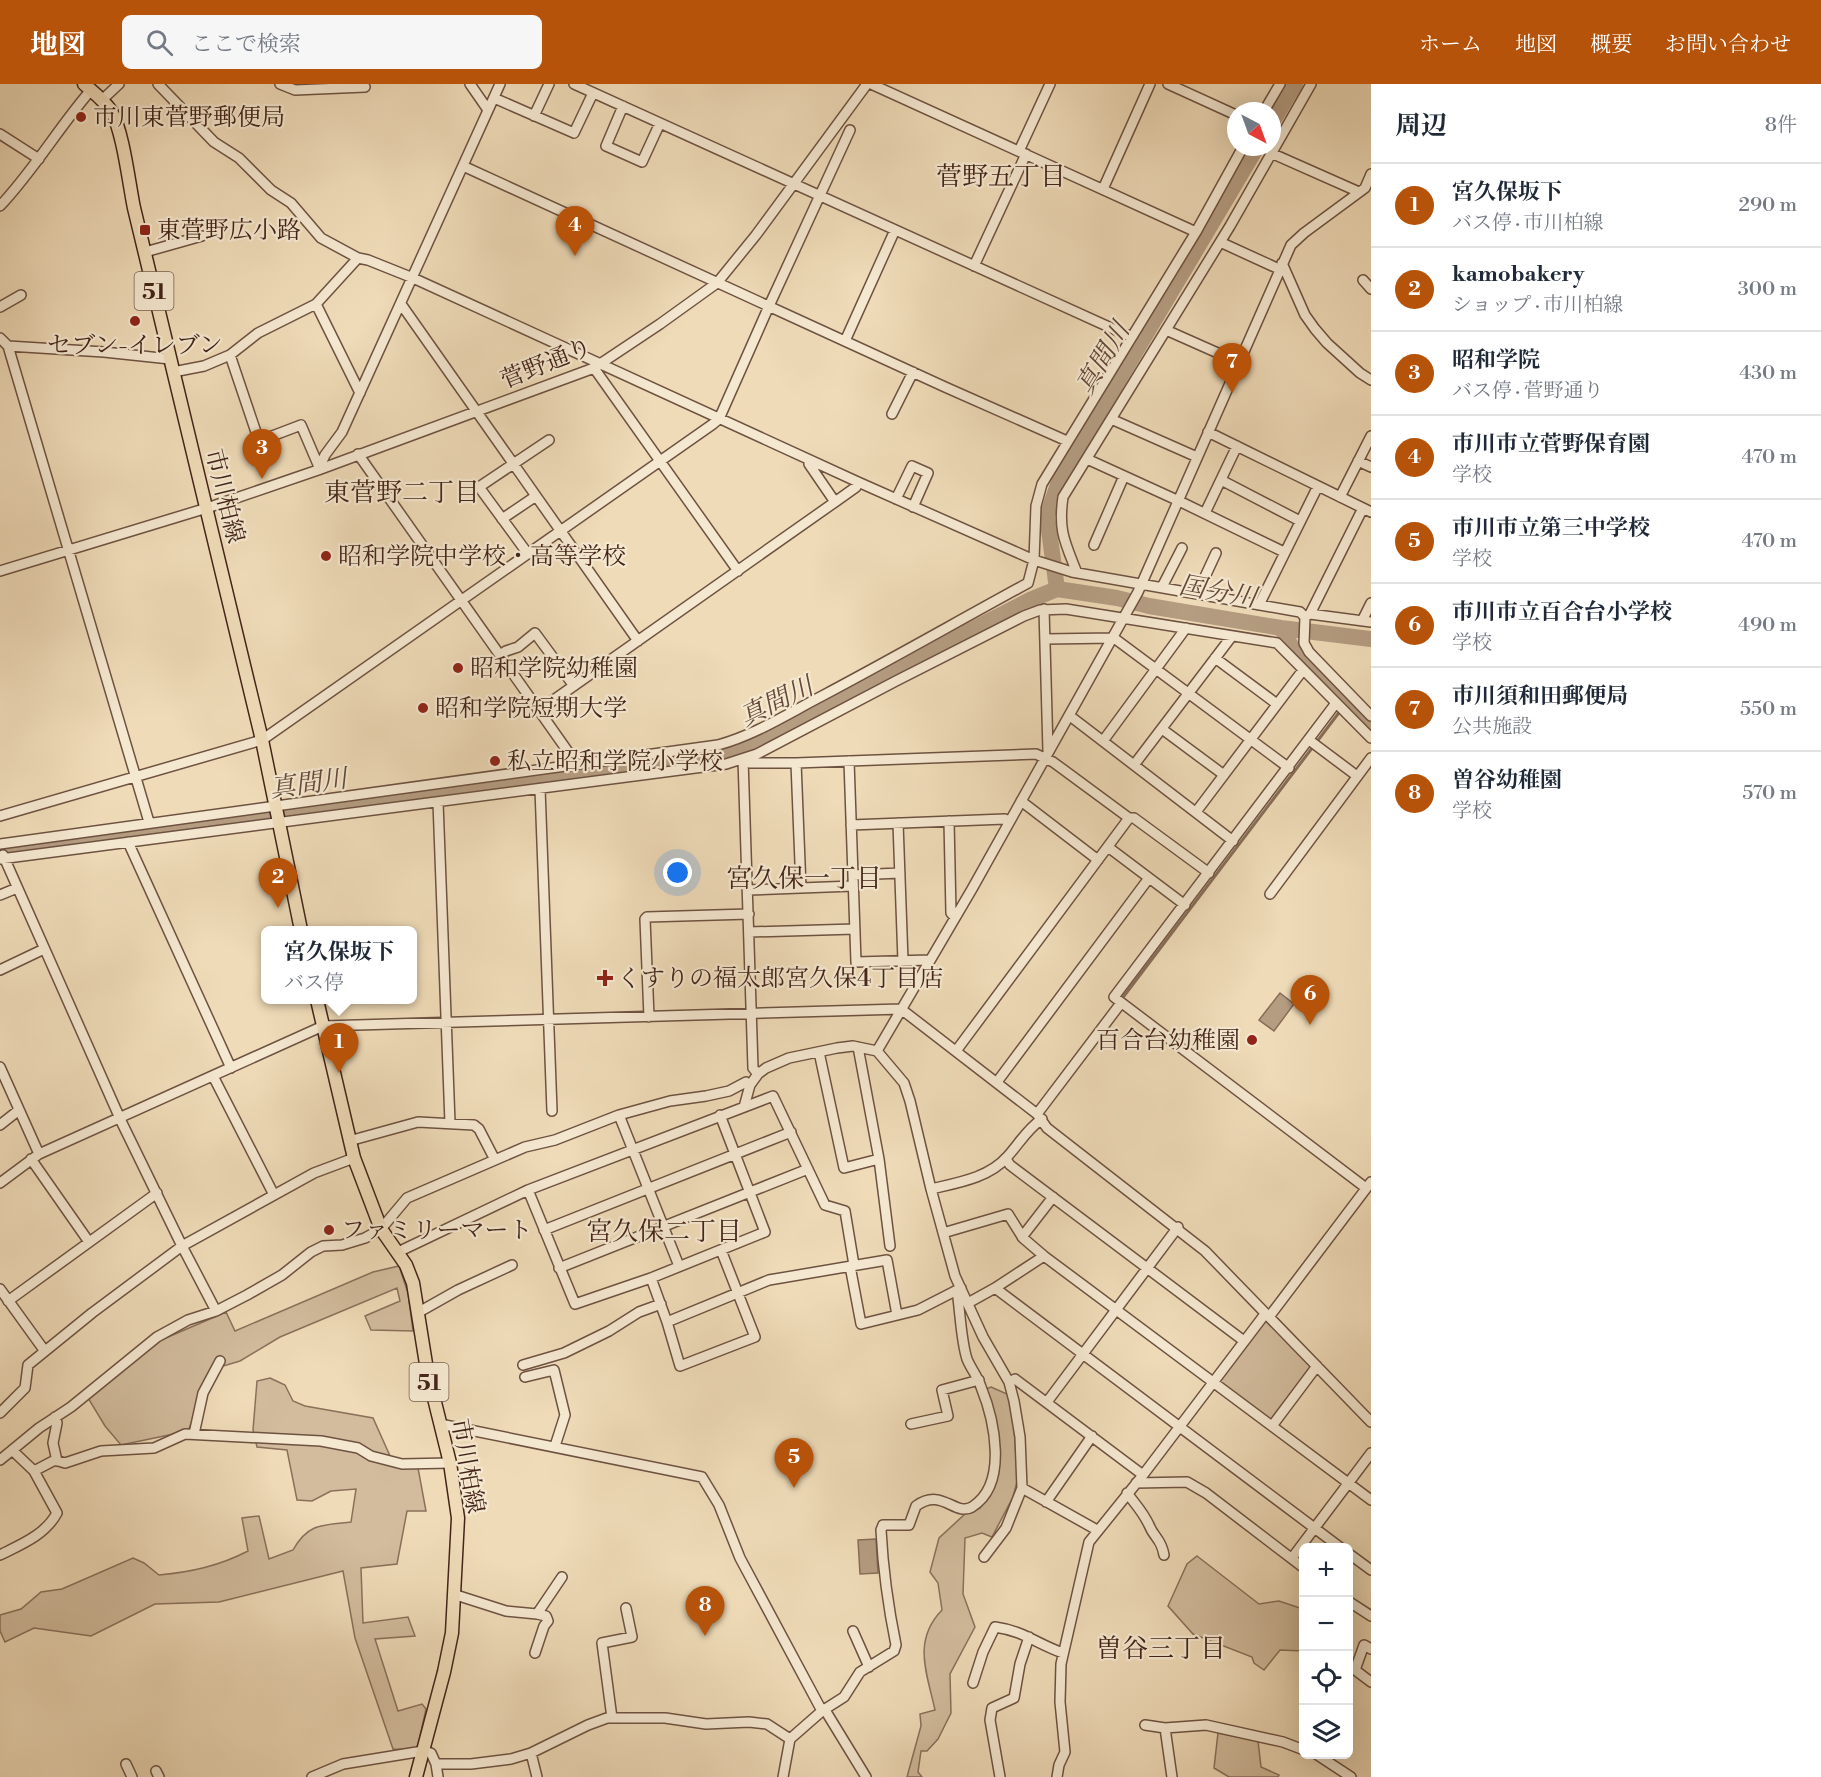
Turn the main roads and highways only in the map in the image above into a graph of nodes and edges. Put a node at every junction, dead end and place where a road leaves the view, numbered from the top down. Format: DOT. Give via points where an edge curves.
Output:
graph roads {
  1 [pos="88,87"];
  2 [pos="300,926"];
  3 [pos="318,1004"];
  4 [pos="416,1777"];
  1 -- 2 [label="main road, 市川柏線 / 51" via="102,100 117,125 262,740"];
  3 -- 4 [label="main road, 市川柏線 / 51" via="354,1158 381,1229 410,1273 458,1518 450,1642"];
}
